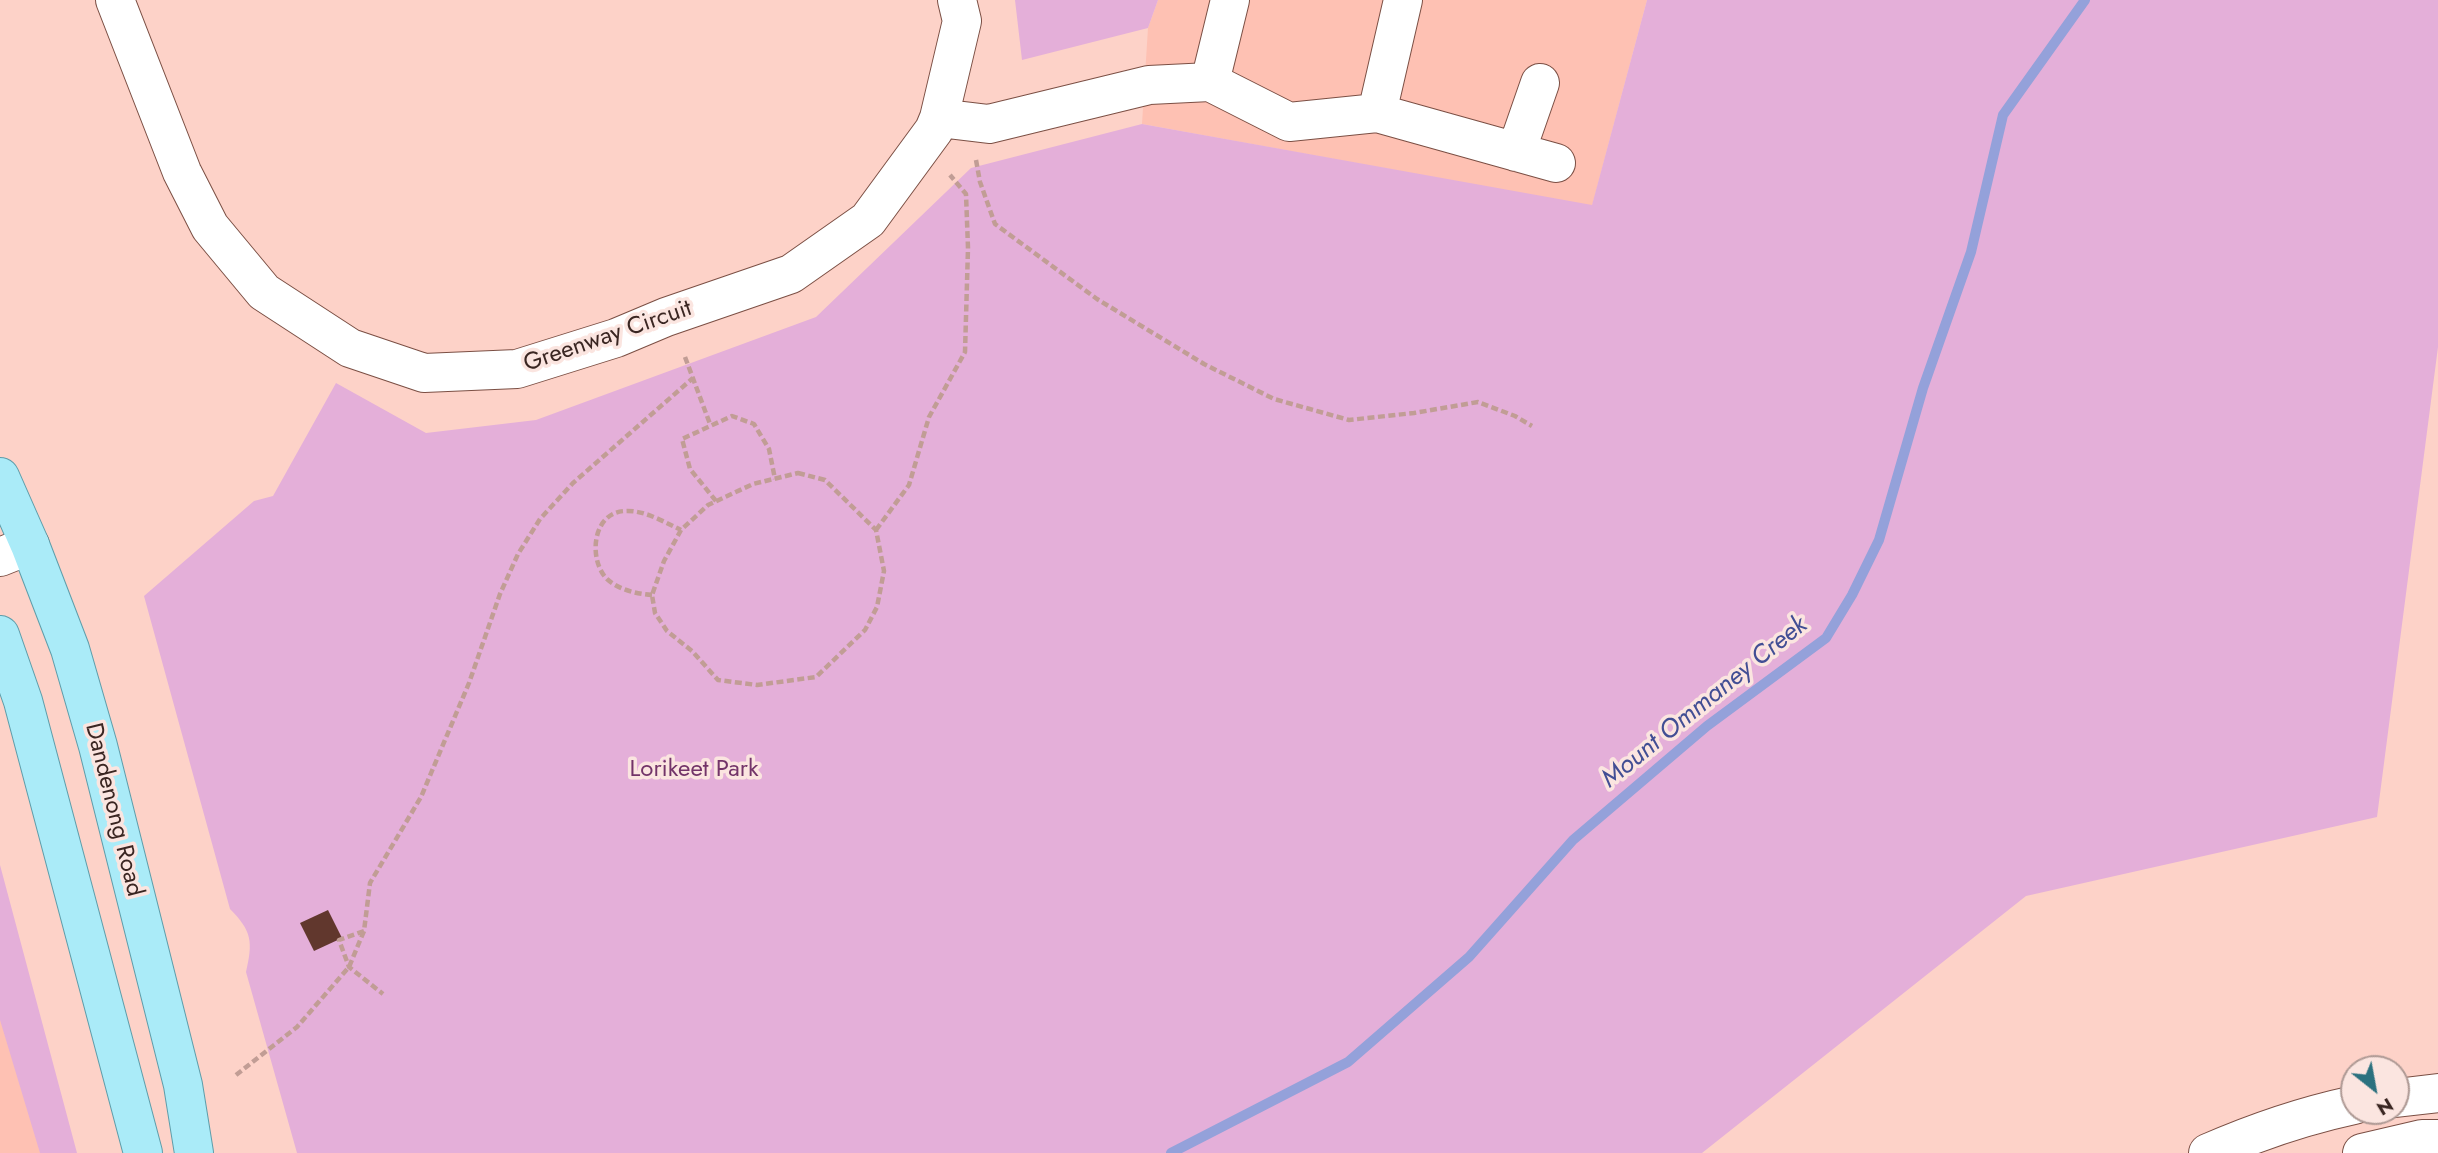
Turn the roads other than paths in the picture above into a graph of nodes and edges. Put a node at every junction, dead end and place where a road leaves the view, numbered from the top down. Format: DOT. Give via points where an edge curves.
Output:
graph roads {
  1 [pos="115,0"];
  2 [pos="957,0"];
  3 [pos="1230,0"];
  4 [pos="1403,0"];
  5 [pos="1210,82"];
  6 [pos="1540,83"];
  7 [pos="1377,113"];
  8 [pos="954,120"];
  9 [pos="1516,152"];
  10 [pos="1556,163"];
  11 [pos="0,477"];
  12 [pos="15,551"];
  13 [pos="0,635"];
  14 [pos="11,694"];
  15 [pos="2438,1093"];
  16 [pos="2410,1096"];
  17 [pos="2340,1108"];
  18 [pos="2438,1139"];
  19 [pos="143,1153"];
  20 [pos="194,1153"];
  21 [pos="2208,1153"];
  22 [pos="2362,1153"];
  1 -- 8 [label="street, Greenway Circuit" via="182,172 210,227 248,273 264,292 350,348 424,373 517,369 791,274 868,220 934,130"];
  2 -- 8 [label="street, Greenway Circuit" via="962,21"];
  3 -- 5 [label="street"];
  4 -- 7 [label="street"];
  5 -- 7 [label="street" via="1289,122"];
  5 -- 8 [label="street" via="1149,85 989,124"];
  6 -- 9 [label="street"];
  7 -- 9 [label="street"];
  9 -- 10 [label="street"];
  11 -- 12 [label="main road, Dandenong Road"];
  12 -- 20 [label="main road, Dandenong Road" via="70,649 183,1085"];
  13 -- 14 [label="main road"];
  14 -- 19 [label="main road"];
  15 -- 16 [label="street"];
  17 -- 21 [label="street" via="2248,1135"];
  18 -- 22 [label="street"];
}
